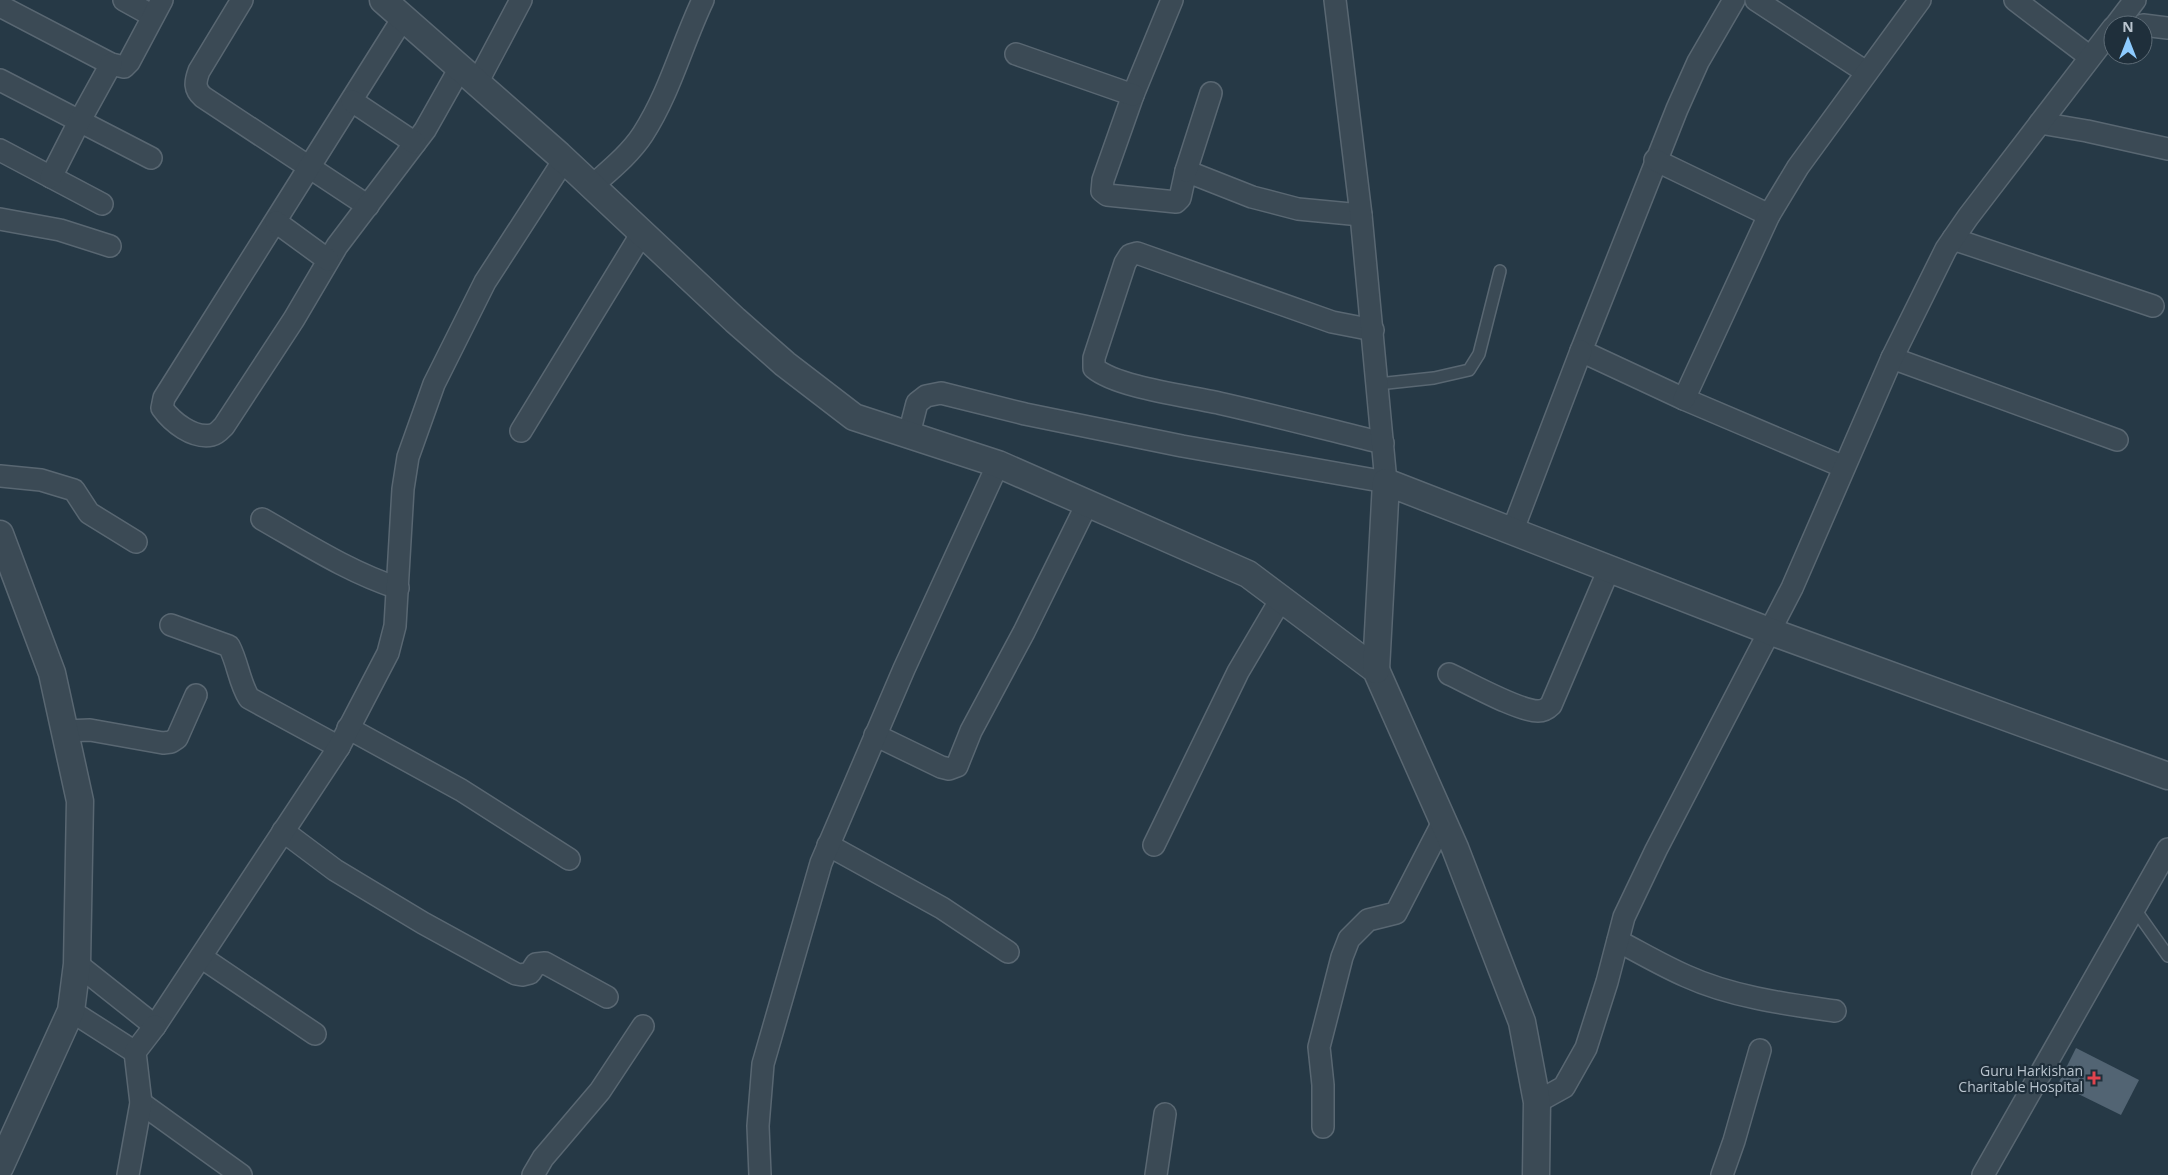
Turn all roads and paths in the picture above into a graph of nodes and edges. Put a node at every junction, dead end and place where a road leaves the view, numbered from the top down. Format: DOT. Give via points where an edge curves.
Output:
graph roads {
  1 [pos="124,0"];
  2 [pos="242,0"];
  3 [pos="383,0"];
  4 [pos="521,0"];
  5 [pos="702,0"];
  6 [pos="1172,0"];
  7 [pos="1335,0"];
  8 [pos="1734,0"];
  9 [pos="1756,0"];
  10 [pos="1920,0"];
  11 [pos="2015,0"];
  12 [pos="2135,0"];
  13 [pos="0,6"];
  14 [pos="157,8"];
  15 [pos="2123,15"];
  16 [pos="403,18"];
  17 [pos="2153,26"];
  18 [pos="2168,28"];
  19 [pos="2103,40"];
  20 [pos="1016,54"];
  21 [pos="2090,57"];
  22 [pos="111,64"];
  23 [pos="1866,72"];
  24 [pos="468,75"];
  25 [pos="0,80"];
  26 [pos="1211,92"];
  27 [pos="1133,96"];
  28 [pos="352,101"];
  29 [pos="79,122"];
  30 [pos="2040,123"];
  31 [pos="415,143"];
  32 [pos="2168,149"];
  33 [pos="0,150"];
  34 [pos="151,158"];
  35 [pos="564,160"];
  36 [pos="1655,160"];
  37 [pos="310,169"];
  38 [pos="1186,171"];
  39 [pos="606,173"];
  40 [pos="51,178"];
  41 [pos="102,204"];
  42 [pos="368,206"];
  43 [pos="1361,215"];
  44 [pos="1769,215"];
  45 [pos="0,219"];
  46 [pos="276,222"];
  47 [pos="642,233"];
  48 [pos="1953,239"];
  49 [pos="110,246"];
  50 [pos="328,260"];
  51 [pos="1500,271"];
  52 [pos="2153,306"];
  53 [pos="1373,330"];
  54 [pos="1581,351"];
  55 [pos="1892,358"];
  56 [pos="1378,384"];
  57 [pos="1684,399"];
  58 [pos="913,418"];
  59 [pos="521,431"];
  60 [pos="2117,440"];
  61 [pos="1383,443"];
  62 [pos="998,464"];
  63 [pos="1844,467"];
  64 [pos="0,476"];
  65 [pos="1386,482"];
  66 [pos="1088,502"];
  67 [pos="262,519"];
  68 [pos="1512,532"];
  69 [pos="0,534"];
  70 [pos="136,542"];
  71 [pos="1609,569"];
  72 [pos="398,588"];
  73 [pos="1281,599"];
  74 [pos="171,625"];
  75 [pos="1769,631"];
  76 [pos="1376,670"];
  77 [pos="1448,674"];
  78 [pos="196,695"];
  79 [pos="348,728"];
  80 [pos="65,731"];
  81 [pos="875,735"];
  82 [pos="339,747"];
  83 [pos="2168,776"];
  84 [pos="1443,822"];
  85 [pos="283,831"];
  86 [pos="828,845"];
  87 [pos="1154,845"];
  88 [pos="2168,849"];
  89 [pos="569,859"];
  90 [pos="2134,908"];
  91 [pos="1618,941"];
  92 [pos="1008,952"];
  93 [pos="2168,956"];
  94 [pos="201,957"];
  95 [pos="77,964"];
  96 [pos="607,997"];
  97 [pos="1835,1010"];
  98 [pos="71,1011"];
  99 [pos="155,1026"];
  100 [pos="643,1026"];
  101 [pos="315,1034"];
  102 [pos="1760,1050"];
  103 [pos="136,1052"];
  104 [pos="1538,1102"];
  105 [pos="141,1103"];
  106 [pos="1165,1114"];
  107 [pos="1323,1127"];
  108 [pos="0,1167"];
  109 [pos="128,1175"];
  110 [pos="240,1175"];
  111 [pos="533,1175"];
  112 [pos="760,1175"];
  113 [pos="1156,1175"];
  114 [pos="1536,1175"];
  115 [pos="1722,1175"];
  116 [pos="1983,1175"];
  1 -- 14 [label="street"];
  2 -- 37 [label="street" via="199,71 196,91"];
  3 -- 16 [label="street"];
  4 -- 24 [label="street"];
  5 -- 39 [label="street" via="669,86 642,134"];
  6 -- 27 [label="street"];
  7 -- 43 [label="street"];
  8 -- 36 [label="street" via="1698,62"];
  9 -- 23 [label="street"];
  10 -- 23 [label="street"];
  11 -- 21 [label="street"];
  12 -- 15 [label="street"];
  13 -- 22 [label="street"];
  14 -- 22 [label="street" via="129,62 124,67"];
  16 -- 24 [label="street"];
  16 -- 28 [label="street"];
  17 -- 18 [label="street"];
  19 -- 21 [label="street"];
  20 -- 27 [label="street"];
  21 -- 30 [label="street"];
  22 -- 29 [label="street"];
  23 -- 44 [label="street" via="1798,167"];
  24 -- 31 [label="street"];
  24 -- 35 [label="street"];
  25 -- 29 [label="street"];
  26 -- 38 [label="street"];
  27 -- 38 [label="street" via="1102,191 1107,195 1176,202 1180,198"];
  28 -- 31 [label="street"];
  28 -- 37 [label="street"];
  29 -- 34 [label="street"];
  29 -- 40 [label="street"];
  30 -- 32 [label="street"];
  30 -- 48 [label="street"];
  31 -- 42 [label="street"];
  33 -- 40 [label="street"];
  35 -- 39 [label="street"];
  35 -- 72 [label="street" via="485,282 434,384 407,465"];
  36 -- 44 [label="street"];
  36 -- 54 [label="street"];
  37 -- 42 [label="street"];
  37 -- 46 [label="street"];
  38 -- 43 [label="street" via="1252,197 1289,207"];
  39 -- 47 [label="street"];
  40 -- 41 [label="street"];
  42 -- 50 [label="street"];
  43 -- 53 [label="street"];
  44 -- 57 [label="street"];
  45 -- 49 [label="street" via="60,230"];
  46 -- 50 [label="street"];
  46 -- 50 [label="street" via="164,398 162,408 170,419 202,436 214,435 224,426 294,319"];
  47 -- 58 [label="street" via="785,364 854,417"];
  47 -- 59 [label="street"];
  48 -- 52 [label="street"];
  48 -- 55 [label="street"];
  51 -- 56 [label="lane" via="1479,354 1469,370 1434,378"];
  53 -- 56 [label="street"];
  53 -- 61 [label="street" via="1332,322 1138,253 1130,255 1125,263 1094,358 1094,368 1111,378 1175,395"];
  54 -- 57 [label="street"];
  54 -- 68 [label="street"];
  55 -- 60 [label="street"];
  55 -- 63 [label="street"];
  56 -- 61 [label="street"];
  57 -- 63 [label="street"];
  58 -- 62 [label="street"];
  58 -- 65 [label="street" via="926,396 941,393 1182,446"];
  61 -- 65 [label="street"];
  62 -- 66 [label="street"];
  62 -- 81 [label="street"];
  63 -- 75 [label="street" via="1792,588"];
  64 -- 70 [label="street" via="41,480 74,490 89,513"];
  65 -- 68 [label="street"];
  65 -- 76 [label="street"];
  66 -- 73 [label="street" via="1248,574"];
  66 -- 81 [label="street" via="957,766 941,767"];
  67 -- 72 [label="street" via="342,565"];
  68 -- 71 [label="street"];
  69 -- 80 [label="street" via="52,673"];
  71 -- 75 [label="street"];
  71 -- 77 [label="street" via="1551,705 1545,710 1515,705"];
  72 -- 79 [label="street" via="395,626 388,653"];
  73 -- 76 [label="street"];
  73 -- 87 [label="street" via="1238,672"];
  74 -- 82 [label="street" via="229,646 249,698"];
  75 -- 83 [label="street"];
  75 -- 91 [label="street" via="1656,850 1624,917"];
  76 -- 84 [label="street"];
  78 -- 80 [label="street" via="176,738 171,742 90,730"];
  79 -- 82 [label="street"];
  79 -- 89 [label="street" via="461,790"];
  80 -- 95 [label="street" via="80,801"];
  81 -- 86 [label="street"];
  82 -- 85 [label="street"];
  84 -- 104 [label="street" via="1522,1022"];
  84 -- 107 [label="street" via="1396,913 1368,920 1349,939 1342,956 1319,1047"];
  85 -- 94 [label="street"];
  85 -- 96 [label="street" via="335,870 516,974 530,973 536,964 544,963"];
  86 -- 92 [label="street" via="942,908"];
  86 -- 112 [label="street" via="763,1064 758,1126"];
  88 -- 90 [label="street"];
  90 -- 93 [label="lane"];
  90 -- 116 [label="street"];
  91 -- 97 [label="street" via="1687,977 1717,987 1791,1005"];
  91 -- 104 [label="street" via="1586,1048 1564,1087"];
  94 -- 99 [label="street"];
  94 -- 101 [label="street"];
  95 -- 98 [label="street"];
  95 -- 99 [label="street"];
  98 -- 103 [label="street"];
  98 -- 108 [label="street"];
  99 -- 103 [label="street"];
  100 -- 111 [label="street" via="600,1091 543,1158"];
  102 -- 115 [label="street"];
  103 -- 105 [label="street"];
  104 -- 114 [label="street"];
  105 -- 109 [label="street"];
  105 -- 110 [label="street"];
  106 -- 113 [label="street"];
}
